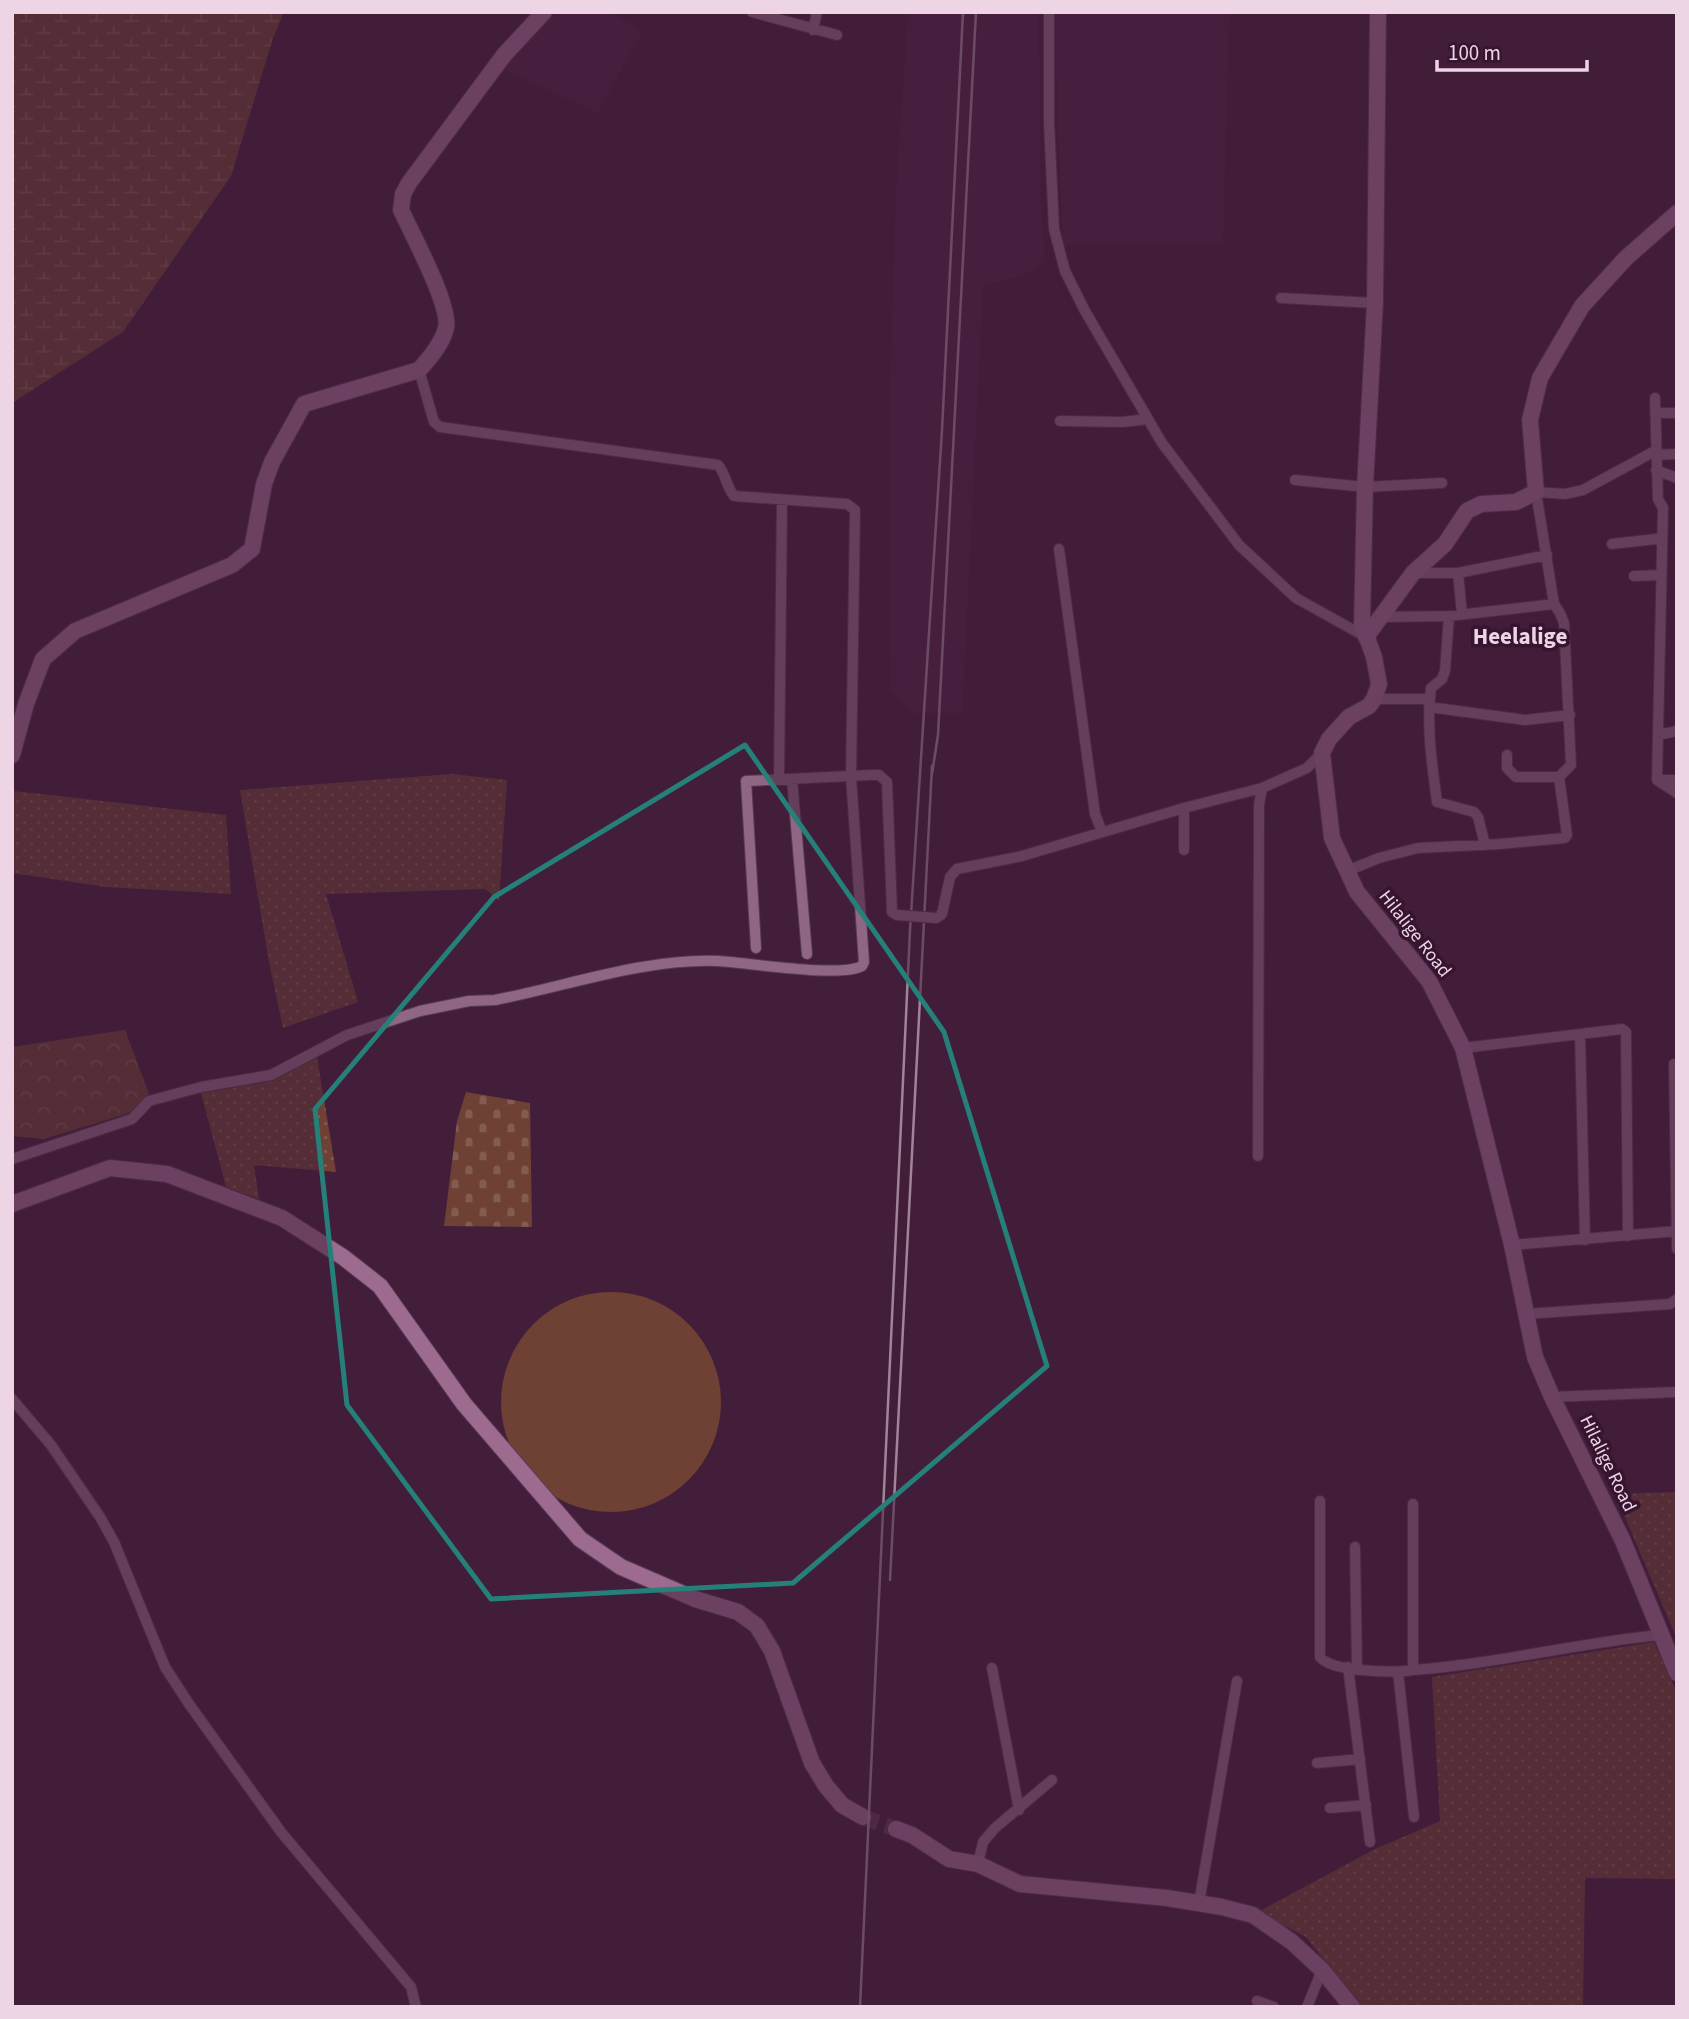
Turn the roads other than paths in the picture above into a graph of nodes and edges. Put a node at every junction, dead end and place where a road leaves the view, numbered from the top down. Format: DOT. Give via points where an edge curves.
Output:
graph roads {
  1 [pos="544,12"];
  2 [pos="817,12"];
  3 [pos="1049,12"];
  4 [pos="1378,12"];
  5 [pos="754,13"];
  6 [pos="813,30"];
  7 [pos="837,35"];
  8 [pos="1677,213"];
  9 [pos="1281,298"];
  10 [pos="1375,303"];
  11 [pos="419,370"];
  12 [pos="1655,398"];
  13 [pos="1677,413"];
  14 [pos="1655,414"];
  15 [pos="1148,419"];
  16 [pos="1060,421"];
  17 [pos="1655,453"];
  18 [pos="1677,454"];
  19 [pos="1656,470"];
  20 [pos="1677,478"];
  21 [pos="1294,480"];
  22 [pos="1442,483"];
  23 [pos="1365,487"];
  24 [pos="1536,492"];
  25 [pos="782,501"];
  26 [pos="1662,542"];
  27 [pos="1612,544"];
  28 [pos="1059,549"];
  29 [pos="1546,555"];
  30 [pos="1413,573"];
  31 [pos="1458,573"];
  32 [pos="1661,575"];
  33 [pos="1634,576"];
  34 [pos="1553,604"];
  35 [pos="1462,614"];
  36 [pos="1381,617"];
  37 [pos="1449,617"];
  38 [pos="1366,637"];
  39 [pos="1374,699"];
  40 [pos="1429,703"];
  41 [pos="1570,715"];
  42 [pos="1677,731"];
  43 [pos="1658,735"];
  44 [pos="1322,753"];
  45 [pos="12,755"];
  46 [pos="1507,755"];
  47 [pos="851,777"];
  48 [pos="1559,777"];
  49 [pos="779,779"];
  50 [pos="792,779"];
  51 [pos="1657,780"];
  52 [pos="1677,780"];
  53 [pos="1262,788"];
  54 [pos="1677,793"];
  55 [pos="1184,808"];
  56 [pos="1102,832"];
  57 [pos="1485,845"];
  58 [pos="1184,850"];
  59 [pos="1347,871"];
  60 [pos="756,948"];
  61 [pos="807,954"];
  62 [pos="1580,1034"];
  63 [pos="1463,1048"];
  64 [pos="1674,1064"];
  65 [pos="1258,1156"];
  66 [pos="12,1159"];
  67 [pos="12,1204"];
  68 [pos="1676,1231"];
  69 [pos="1628,1236"];
  70 [pos="1585,1240"];
  71 [pos="1512,1245"];
  72 [pos="1677,1249"];
  73 [pos="1677,1299"];
  74 [pos="1526,1314"];
  75 [pos="1677,1392"];
  76 [pos="1552,1397"];
  77 [pos="12,1399"];
  78 [pos="1320,1501"];
  79 [pos="1413,1504"];
  80 [pos="1355,1547"];
  81 [pos="1660,1635"];
  82 [pos="992,1668"];
  83 [pos="1352,1668"];
  84 [pos="1413,1670"];
  85 [pos="1398,1672"];
  86 [pos="1677,1674"];
  87 [pos="1237,1681"];
  88 [pos="1360,1759"];
  89 [pos="1317,1763"];
  90 [pos="1052,1780"];
  91 [pos="1366,1805"];
  92 [pos="1330,1808"];
  93 [pos="1018,1810"];
  94 [pos="863,1817"];
  95 [pos="1414,1817"];
  96 [pos="896,1829"];
  97 [pos="1370,1842"];
  98 [pos="978,1864"];
  99 [pos="1199,1903"];
  100 [pos="1322,1970"];
  101 [pos="1257,2001"];
  102 [pos="416,2007"];
  103 [pos="1274,2007"];
  104 [pos="1307,2007"];
  105 [pos="1352,2007"];
  1 -- 11 [label="street" via="504,55 403,194 401,210 443,304 446,326 430,359"];
  2 -- 6 [label="street"];
  3 -- 15 [label="street" via="1052,192 1059,254 1085,311"];
  4 -- 10 [label="street"];
  5 -- 6 [label="street"];
  6 -- 7 [label="street"];
  8 -- 24 [label="street" via="1581,306 1540,378 1530,420"];
  9 -- 10 [label="street"];
  10 -- 23 [label="street"];
  11 -- 25 [label="street" via="436,426 718,465 734,496"];
  11 -- 45 [label="street" via="304,404 264,484 252,549 232,565 75,631 43,659"];
  12 -- 14 [label="street"];
  13 -- 14 [label="street"];
  14 -- 17 [label="street"];
  15 -- 16 [label="street"];
  15 -- 38 [label="street" via="1239,545 1296,598"];
  17 -- 18 [label="street"];
  17 -- 19 [label="street"];
  17 -- 24 [label="street" via="1583,490"];
  19 -- 20 [label="street"];
  19 -- 26 [label="street" via="1663,508"];
  21 -- 23 [label="street"];
  22 -- 23 [label="street"];
  23 -- 38 [label="street" via="1362,624"];
  24 -- 29 [label="street"];
  24 -- 30 [label="street" via="1516,502 1481,504 1467,511 1446,544"];
  25 -- 47 [label="street" via="847,504 855,510"];
  25 -- 49 [label="street"];
  26 -- 27 [label="street"];
  26 -- 32 [label="street"];
  28 -- 56 [label="street" via="1095,814"];
  29 -- 31 [label="street"];
  29 -- 34 [label="street"];
  30 -- 31 [label="street"];
  30 -- 36 [label="street"];
  31 -- 35 [label="street"];
  32 -- 33 [label="street"];
  32 -- 43 [label="street"];
  34 -- 35 [label="street"];
  34 -- 41 [label="street" via="1564,623"];
  35 -- 37 [label="street"];
  36 -- 37 [label="street"];
  36 -- 38 [label="street"];
  37 -- 40 [label="street" via="1445,671 1431,688"];
  38 -- 39 [label="street" via="1379,684"];
  39 -- 40 [label="street"];
  39 -- 44 [label="street" via="1349,717"];
  40 -- 41 [label="street" via="1525,720"];
  40 -- 57 [label="street" via="1437,802 1474,812"];
  41 -- 48 [label="street" via="1571,765"];
  42 -- 43 [label="street"];
  43 -- 51 [label="street"];
  44 -- 53 [label="street" via="1307,768"];
  44 -- 59 [label="street, Hilalige Road" via="1332,838"];
  46 -- 48 [label="street" via="1507,768 1516,777"];
  47 -- 50 [label="street"];
  47 -- 56 [label="street, bridge" via="879,775 887,782 892,912 897,915 936,918 942,914 950,877 957,869"];
  47 -- 66 [label="street" via="864,962 858,968 667,962 495,1000 420,1011 346,1035 271,1075 149,1101 132,1119"];
  48 -- 57 [label="street" via="1565,838"];
  49 -- 50 [label="street"];
  49 -- 60 [label="street" via="746,781"];
  50 -- 61 [label="street"];
  51 -- 52 [label="street"];
  51 -- 54 [label="street"];
  53 -- 55 [label="street"];
  53 -- 65 [label="street"];
  55 -- 56 [label="street"];
  55 -- 58 [label="street"];
  57 -- 59 [label="street" via="1418,848"];
  59 -- 63 [label="street, Hilalige Road" via="1357,892 1429,981"];
  62 -- 63 [label="street"];
  62 -- 69 [label="street" via="1622,1030 1627,1035"];
  62 -- 70 [label="street"];
  63 -- 71 [label="street, Hilalige Road"];
  64 -- 68 [label="street"];
  67 -- 94 [label="street" via="110,1168 167,1174 282,1218 343,1257 380,1286 464,1404 580,1539 621,1567 738,1612 757,1626 772,1651 812,1763 842,1805"];
  68 -- 69 [label="street"];
  68 -- 72 [label="street"];
  69 -- 70 [label="street"];
  70 -- 71 [label="street"];
  71 -- 74 [label="street, Hilalige Road"];
  73 -- 74 [label="street" via="1670,1304"];
  74 -- 76 [label="street, Hilalige Road" via="1535,1357"];
  75 -- 76 [label="street"];
  76 -- 81 [label="street, Hilalige Road" via="1623,1541"];
  77 -- 102 [label="street" via="51,1445 100,1517 165,1667 189,1704 281,1832 411,1987"];
  78 -- 83 [label="street" via="1320,1657 1326,1663"];
  79 -- 84 [label="street"];
  80 -- 83 [label="street"];
  81 -- 84 [label="street"];
  81 -- 86 [label="street, Hilalige Road"];
  82 -- 93 [label="street"];
  83 -- 85 [label="street"];
  83 -- 88 [label="street"];
  84 -- 85 [label="street"];
  85 -- 95 [label="street"];
  87 -- 99 [label="street"];
  88 -- 89 [label="street"];
  88 -- 91 [label="street"];
  90 -- 93 [label="street"];
  91 -- 92 [label="street"];
  91 -- 97 [label="street"];
  93 -- 98 [label="street" via="983,1842"];
  96 -- 98 [label="street" via="949,1859"];
  98 -- 99 [label="street" via="1020,1884"];
  99 -- 100 [label="street" via="1253,1915"];
  100 -- 104 [label="street"];
  100 -- 105 [label="street"];
  101 -- 103 [label="street"];
}
